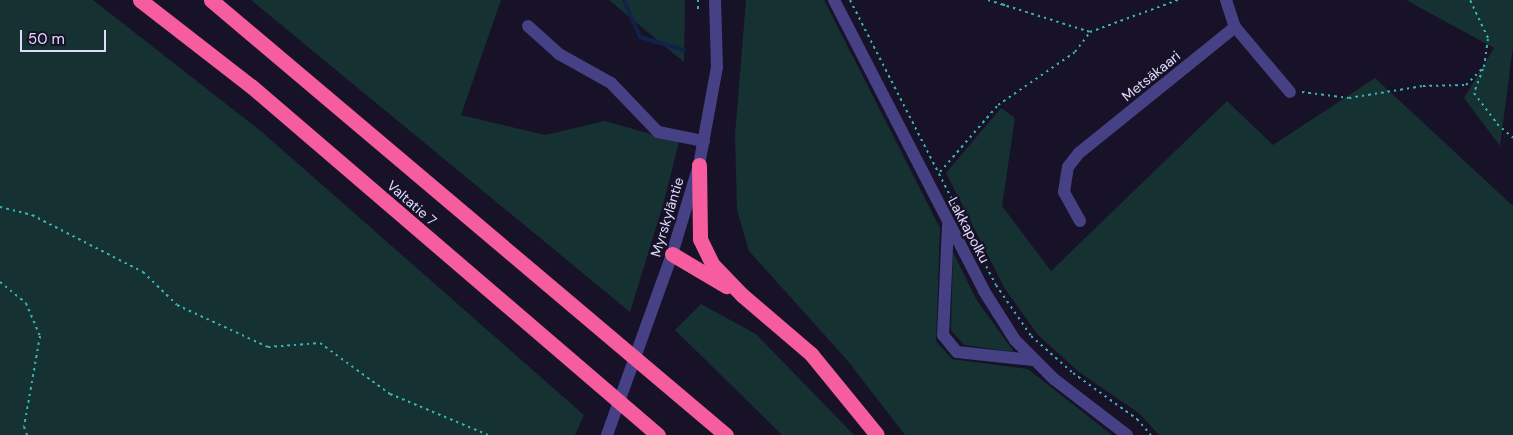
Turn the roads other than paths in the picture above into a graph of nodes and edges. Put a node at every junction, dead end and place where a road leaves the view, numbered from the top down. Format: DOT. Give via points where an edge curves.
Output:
graph roads {
  1 [pos="140,0"];
  2 [pos="212,0"];
  3 [pos="715,0"];
  4 [pos="834,0"];
  5 [pos="1226,0"];
  6 [pos="528,26"];
  7 [pos="1235,27"];
  8 [pos="1290,92"];
  9 [pos="704,141"];
  10 [pos="699,165"];
  11 [pos="1080,221"];
  12 [pos="948,224"];
  13 [pos="672,254"];
  14 [pos="742,295"];
  15 [pos="1033,360"];
  16 [pos="607,435"];
  17 [pos="658,435"];
  18 [pos="726,435"];
  19 [pos="877,435"];
  20 [pos="1127,435"];
  1 -- 17 [label="highway, Valtatie 7" via="251,86"];
  2 -- 18 [label="highway, Valtatie 7"];
  3 -- 9 [label="street, Myrskyläntie" via="717,67"];
  4 -- 12 [label="street, Lakkapolku"];
  5 -- 7 [label="street"];
  6 -- 9 [label="street" via="559,54 611,83 658,132"];
  7 -- 8 [label="street"];
  7 -- 11 [label="street, Metsäkaari" via="1079,153 1068,167 1064,192"];
  9 -- 10 [label="street, Myrskyläntie"];
  10 -- 13 [label="street, Myrskyläntie"];
  10 -- 14 [label="highway" via="700,239 712,264"];
  12 -- 15 [label="street, Lakkapolku" via="984,291 1015,340"];
  12 -- 15 [label="street" via="943,335 957,352"];
  13 -- 14 [label="highway"];
  13 -- 16 [label="street, Myrskyläntie"];
  14 -- 19 [label="highway" via="811,354"];
  15 -- 20 [label="street, Lakkapolku"];
}
